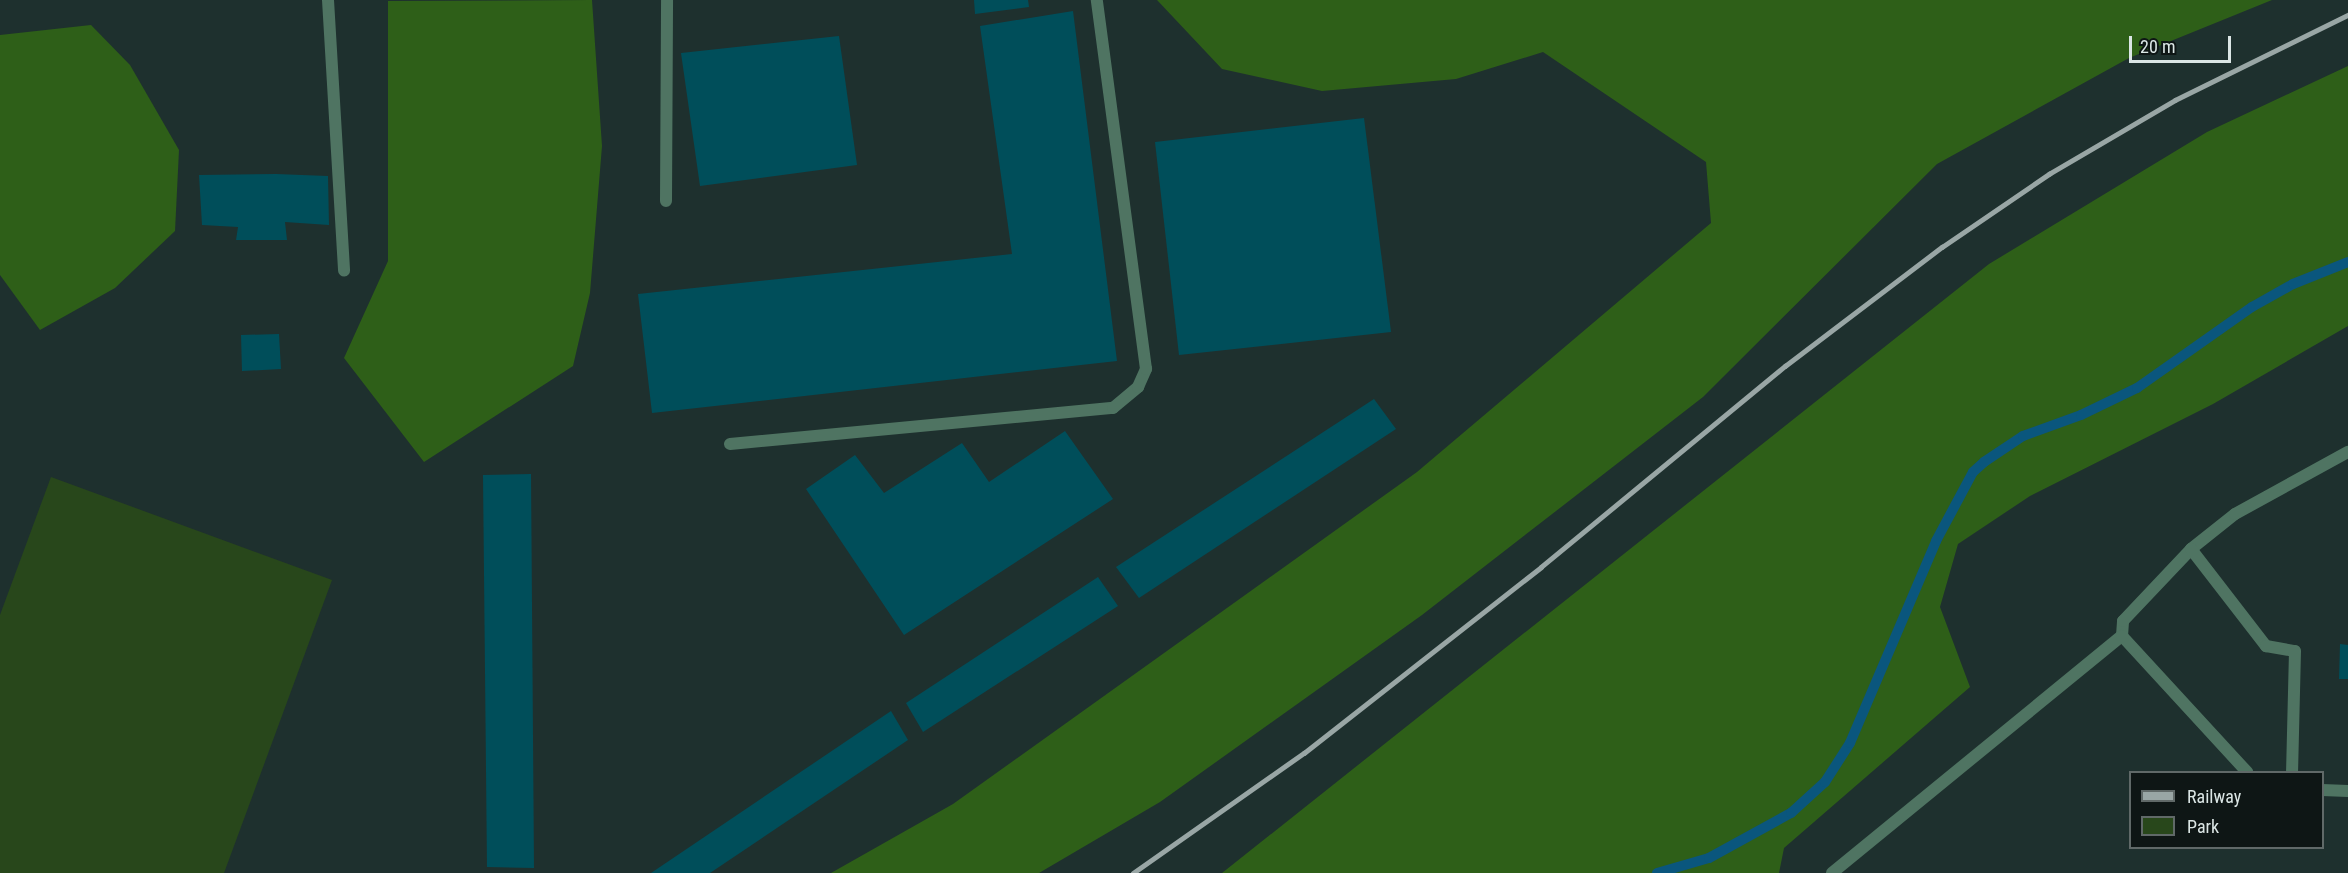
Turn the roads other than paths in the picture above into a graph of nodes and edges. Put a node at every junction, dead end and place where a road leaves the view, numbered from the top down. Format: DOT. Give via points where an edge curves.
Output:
graph roads {
  1 [pos="328,0"];
  2 [pos="667,0"];
  3 [pos="1097,0"];
  4 [pos="666,201"];
  5 [pos="344,271"];
  6 [pos="730,444"];
  7 [pos="2348,452"];
  8 [pos="2191,549"];
  9 [pos="2122,636"];
  10 [pos="2246,771"];
  11 [pos="2292,771"];
  12 [pos="2324,790"];
  13 [pos="2348,791"];
  14 [pos="1832,873"];
  1 -- 5 [label="lane"];
  2 -- 4 [label="lane"];
  3 -- 6 [label="lane" via="1146,369 1138,387 1113,408"];
  7 -- 8 [label="lane" via="2235,514"];
  8 -- 9 [label="lane" via="2122,621"];
  8 -- 11 [label="lane" via="2266,646 2295,651"];
  9 -- 10 [label="lane"];
  9 -- 14 [label="lane"];
  12 -- 13 [label="lane"];
}
